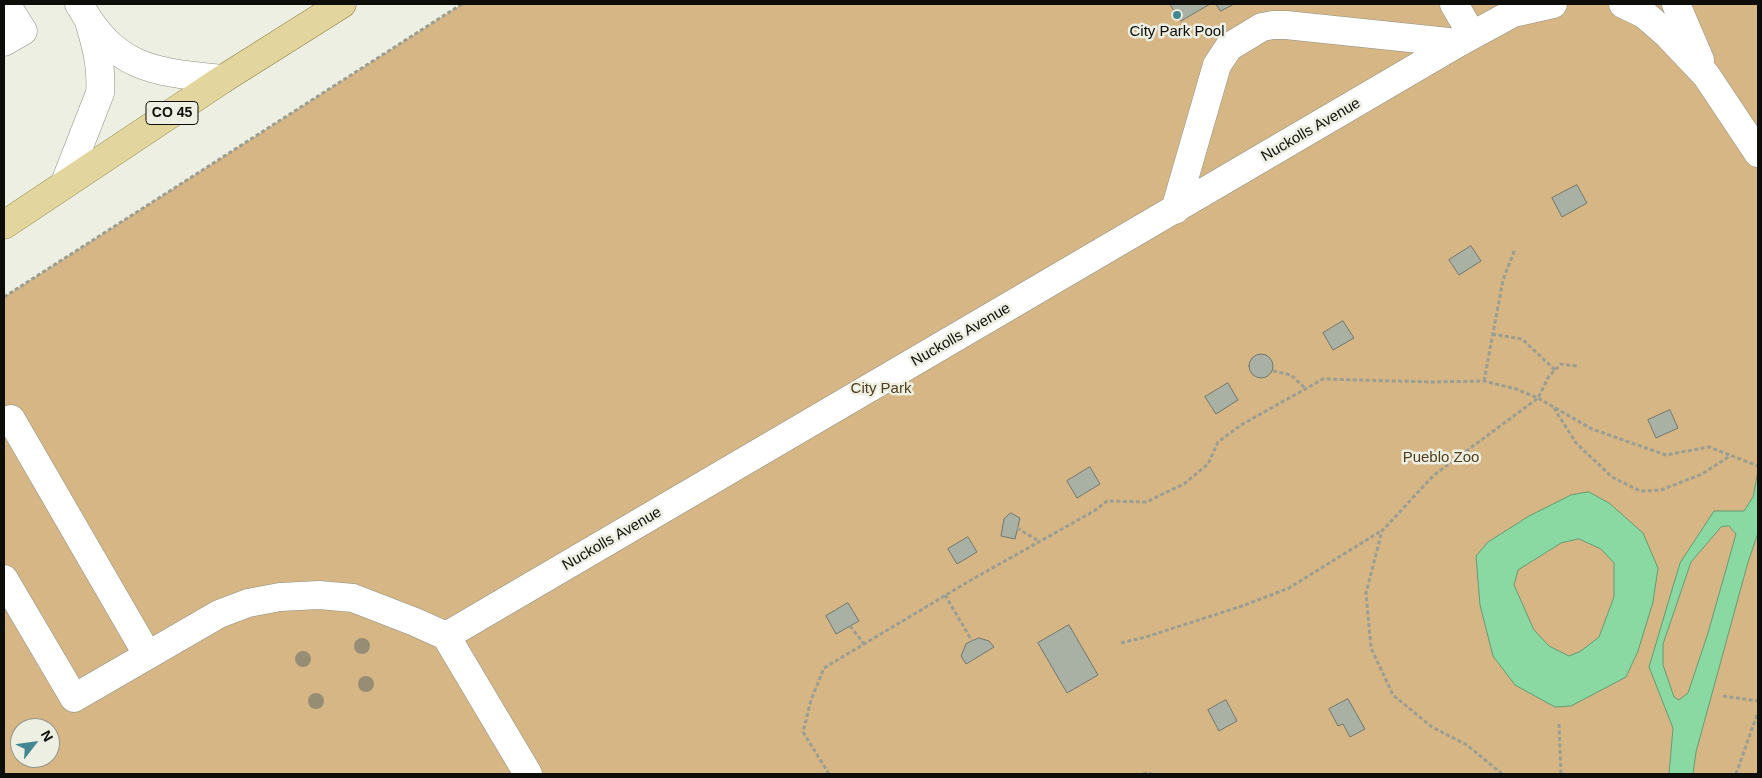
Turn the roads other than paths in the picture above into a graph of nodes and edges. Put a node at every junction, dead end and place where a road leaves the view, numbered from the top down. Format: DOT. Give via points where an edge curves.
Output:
graph roads {
  1 [pos="6,4"];
  2 [pos="342,4"];
  3 [pos="1454,4"];
  4 [pos="1553,4"];
  5 [pos="1623,4"];
  6 [pos="1676,4"];
  7 [pos="1519,8"];
  8 [pos="84,13"];
  9 [pos="1465,39"];
  10 [pos="4,42"];
  11 [pos="1706,75"];
  12 [pos="223,79"];
  13 [pos="1758,153"];
  14 [pos="64,185"];
  15 [pos="1175,210"];
  16 [pos="4,225"];
  17 [pos="4,423"];
  18 [pos="4,579"];
  19 [pos="446,636"];
  20 [pos="147,654"];
  21 [pos="528,774"];
  1 -- 10 [label="street" via="23,31"];
  2 -- 12 [label="main road, CO 45"];
  3 -- 9 [label="street"];
  4 -- 7 [label="street, Nuckolls Avenue"];
  5 -- 11 [label="street" via="1644,14"];
  6 -- 11 [label="street"];
  7 -- 9 [label="street, Nuckolls Avenue"];
  8 -- 12 [label="street" via="111,45 129,60 159,71"];
  8 -- 14 [label="street" via="98,52 100,93"];
  9 -- 15 [label="street, Nuckolls Avenue"];
  9 -- 15 [label="street" via="1274,24 1262,26 1229,47 1217,65"];
  11 -- 13 [label="street"];
  12 -- 14 [label="main road, CO 45"];
  14 -- 16 [label="main road, CO 45"];
  15 -- 19 [label="street, Nuckolls Avenue"];
  17 -- 20 [label="street" via="11,418"];
  18 -- 20 [label="street" via="74,698"];
  19 -- 20 [label="street" via="353,598 319,595 280,597 248,603 219,614"];
  19 -- 21 [label="street"];
}
